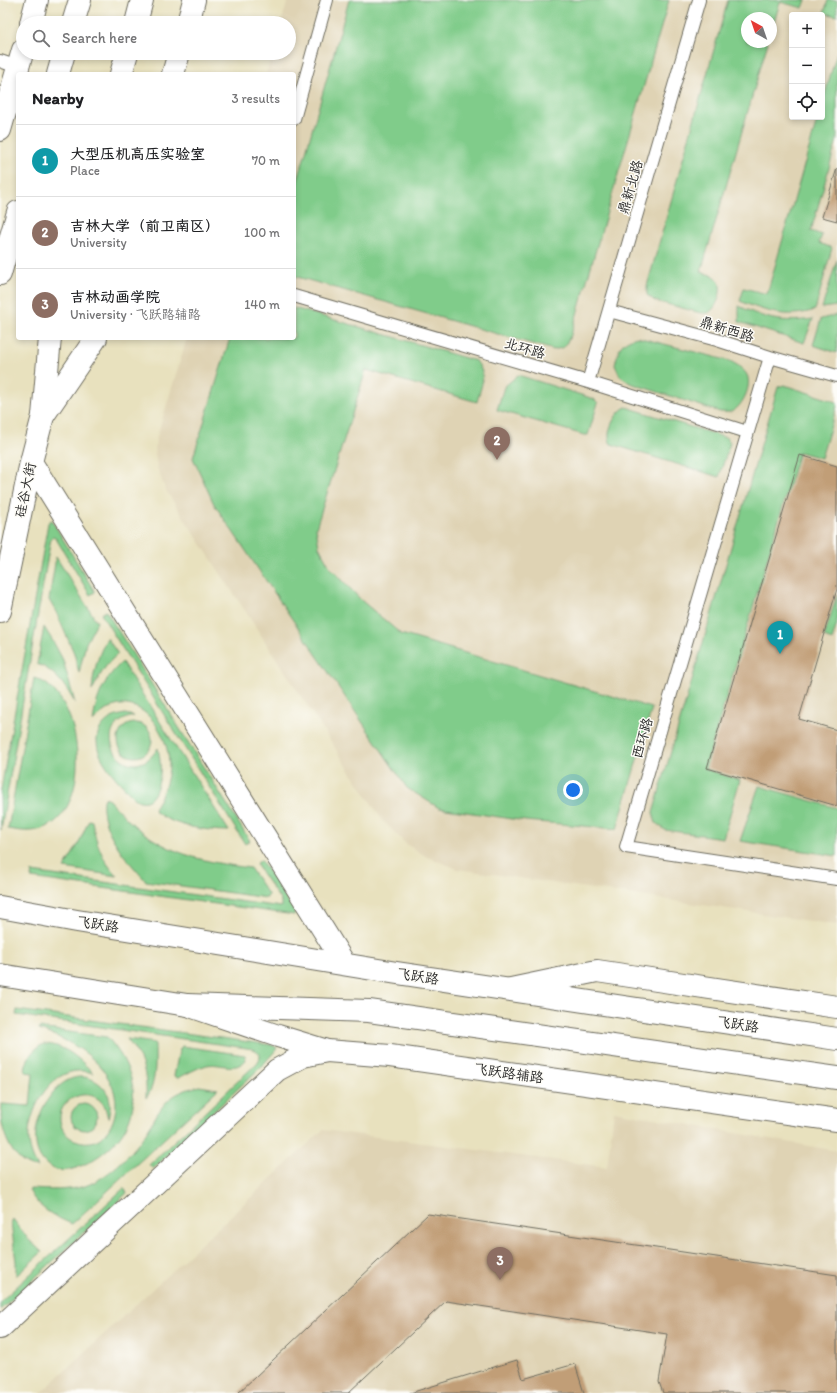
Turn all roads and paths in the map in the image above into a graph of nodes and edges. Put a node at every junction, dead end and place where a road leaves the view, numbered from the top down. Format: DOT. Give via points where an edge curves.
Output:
graph roads {
  1 [pos="37,0"];
  2 [pos="80,0"];
  3 [pos="142,0"];
  4 [pos="194,0"];
  5 [pos="327,0"];
  6 [pos="699,0"];
  7 [pos="33,16"];
  8 [pos="75,16"];
  9 [pos="138,16"];
  10 [pos="190,16"];
  11 [pos="14,59"];
  12 [pos="62,60"];
  13 [pos="125,60"];
  14 [pos="177,60"];
  15 [pos="59,72"];
  16 [pos="122,72"];
  17 [pos="174,72"];
  18 [pos="296,111"];
  19 [pos="0,130"];
  20 [pos="16,219"];
  21 [pos="0,274"];
  22 [pos="296,297"];
  23 [pos="609,311"];
  24 [pos="50,340"];
  25 [pos="95,340"];
  26 [pos="770,357"];
  27 [pos="837,376"];
  28 [pos="588,382"];
  29 [pos="43,416"];
  30 [pos="747,432"];
  31 [pos="31,462"];
  32 [pos="0,611"];
  33 [pos="837,879"];
  34 [pos="0,907"];
  35 [pos="344,963"];
  36 [pos="0,975"];
  37 [pos="511,989"];
  38 [pos="186,1005"];
  39 [pos="837,1006"];
  40 [pos="837,1039"];
  41 [pos="327,1051"];
  42 [pos="837,1078"];
  43 [pos="837,1120"];
  44 [pos="0,1328"];
  1 -- 7 [label="main road"];
  2 -- 8 [label="main road"];
  3 -- 9 [label="main road"];
  4 -- 10 [label="main road"];
  5 -- 18 [label="lane"];
  6 -- 23 [label="lane, 鼎新北路"];
  11 -- 19 [label="main road"];
  12 -- 15 [label="main road"];
  13 -- 16 [label="main road"];
  14 -- 17 [label="main road"];
  20 -- 21 [label="main road"];
  22 -- 28 [label="lane, 北环路"];
  23 -- 26 [label="lane, 鼎新西路"];
  23 -- 28 [label="lane, 鼎新北路"];
  24 -- 29 [label="main road, 硅谷大街"];
  25 -- 29 [label="main road, 硅谷大街"];
  26 -- 27 [label="lane, 鼎新西路"];
  26 -- 30 [label="lane"];
  28 -- 30 [label="lane, 北环路"];
  29 -- 31 [label="main road, 硅谷大街"];
  30 -- 33 [label="lane, 西环路" via="626,848"];
  31 -- 32 [label="main road, 硅谷大街"];
  31 -- 35 [label="main road"];
  34 -- 35 [label="main road, 飞跃路"];
  35 -- 37 [label="main road, 飞跃路"];
  36 -- 38 [label="main road"];
  37 -- 39 [label="main road" via="597,971"];
  37 -- 40 [label="main road, 飞跃路"];
  38 -- 41 [label="main road, 飞跃路辅路"];
  38 -- 42 [label="main road" via="369,1011"];
  41 -- 43 [label="main road, 飞跃路辅路" via="390,1056"];
  41 -- 44 [label="main road" via="303,1056 277,1070"];
}
